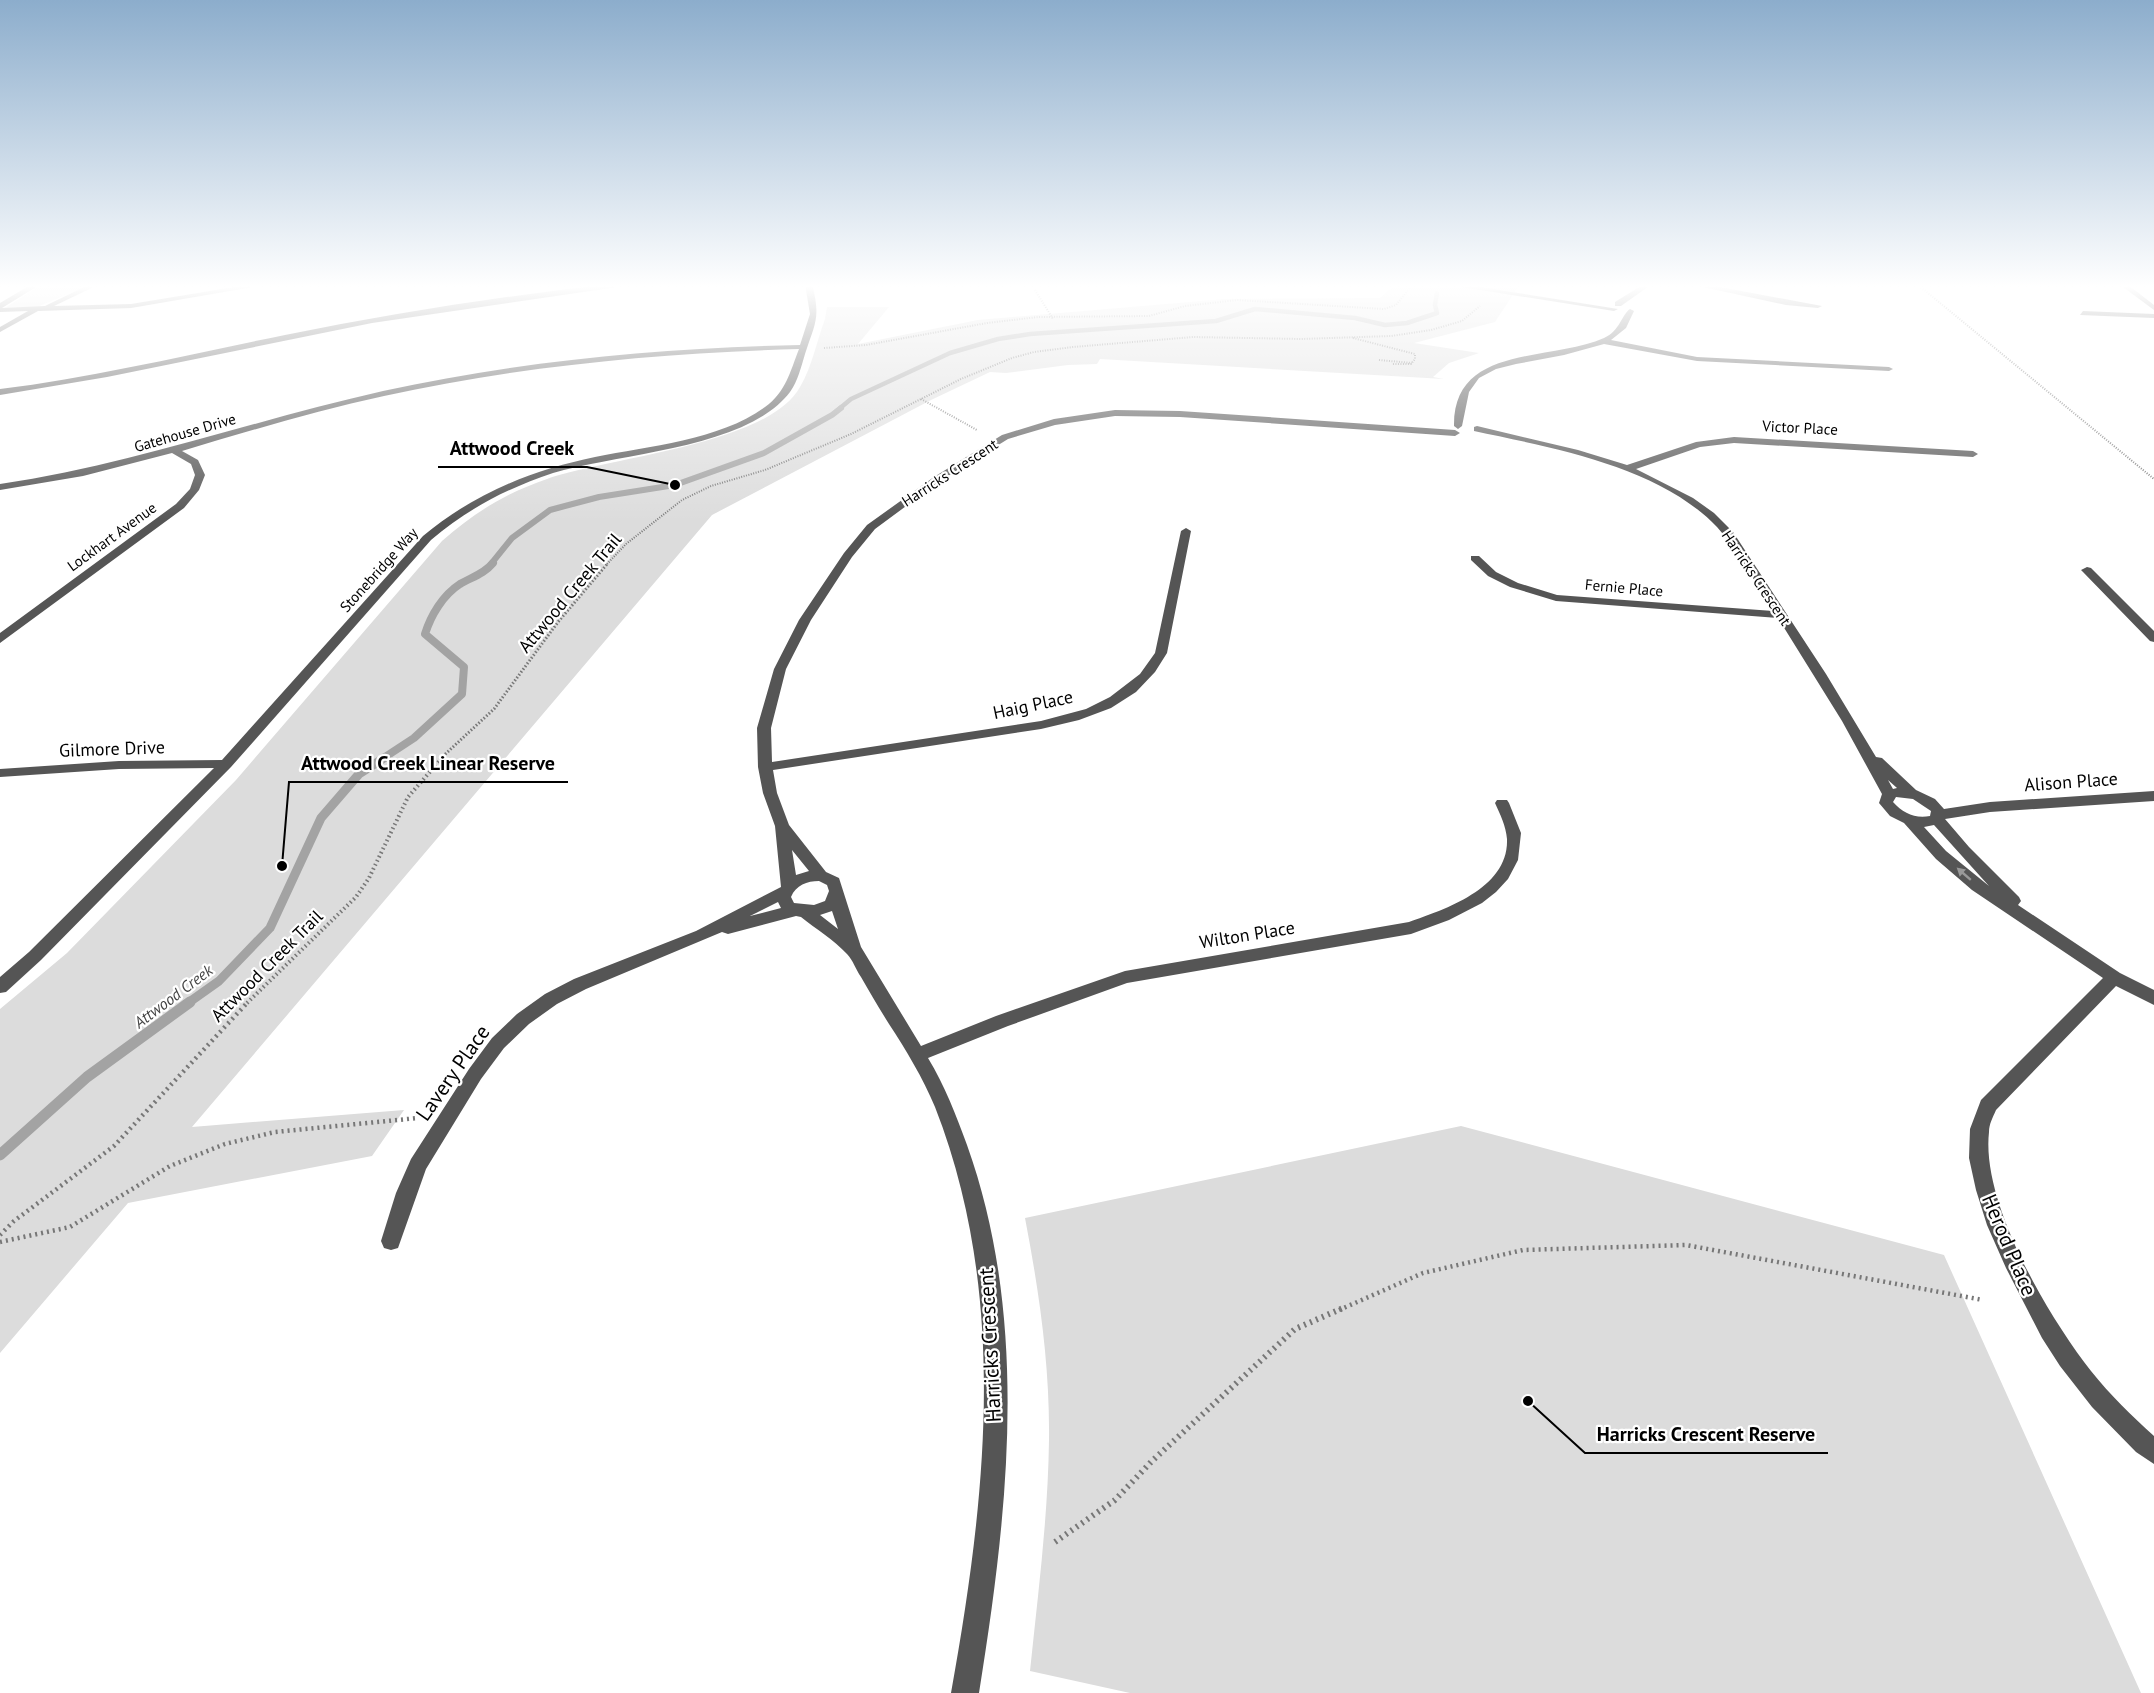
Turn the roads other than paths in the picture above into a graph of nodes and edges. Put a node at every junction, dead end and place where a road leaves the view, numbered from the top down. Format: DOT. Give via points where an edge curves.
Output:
graph roads {
  1 [pos="163,363"];
  2 [pos="577,363"];
  3 [pos="797,363"];
  4 [pos="1518,363"];
  5 [pos="1774,363"];
  6 [pos="1888,369"];
  7 [pos="43,387"];
  8 [pos="0,392"];
  9 [pos="0,397"];
  10 [pos="1462,405"];
  11 [pos="1456,429"];
  12 [pos="1473,433"];
  13 [pos="176,450"];
  14 [pos="1973,454"];
  15 [pos="1629,468"];
  16 [pos="0,487"];
  17 [pos="1186,531"];
  18 [pos="1475,558"];
  19 [pos="2086,570"];
  20 [pos="1781,615"];
  21 [pos="2154,638"];
  22 [pos="0,639"];
  23 [pos="1868,753"];
  24 [pos="226,764"];
  25 [pos="765,767"];
  26 [pos="0,773"];
  27 [pos="1911,794"];
  28 [pos="1889,795"];
  29 [pos="2154,796"];
  30 [pos="1503,802"];
  31 [pos="1929,802"];
  32 [pos="1990,807"];
  33 [pos="1938,817"];
  34 [pos="1909,820"];
  35 [pos="782,826"];
  36 [pos="821,876"];
  37 [pos="787,888"];
  38 [pos="836,898"];
  39 [pos="800,912"];
  40 [pos="2046,931"];
  41 [pos="702,935"];
  42 [pos="855,952"];
  43 [pos="2114,977"];
  44 [pos="0,987"];
  45 [pos="2154,998"];
  46 [pos="919,1054"];
  47 [pos="391,1241"];
  48 [pos="2154,1452"];
  49 [pos="965,1693"];
  1 -- 7 [label="street"];
  2 -- 13 [label="street, Gatehouse Drive" via="502,372 328,407"];
  3 -- 24 [label="street, Stonebridge Way" via="786,391 771,406 747,420 685,441 603,457 531,477 453,516 427,538"];
  4 -- 10 [label="street" via="1491,369 1470,381"];
  5 -- 6 [label="street"];
  7 -- 8 [label="street"];
  7 -- 9 [label="street"];
  10 -- 11 [label="street"];
  10 -- 12 [label="street" via="1472,418"];
  11 -- 12 [label="street, Harricks Crescent"];
  11 -- 25 [label="street, Harricks Crescent" via="1114,413 1054,422 989,446 888,513 848,555 805,620 780,669 764,728"];
  12 -- 15 [label="street, Harricks Crescent" via="1576,451"];
  13 -- 16 [label="street, Gatehouse Drive" via="97,471"];
  13 -- 22 [label="street, Lockhart Avenue" via="196,462 201,472 200,482 191,495"];
  14 -- 15 [label="street, Victor Place" via="1734,440 1699,444"];
  15 -- 20 [label="street, Harricks Crescent" via="1682,494 1712,516 1738,548"];
  17 -- 25 [label="street, Haig Place" via="1161,652 1153,669 1136,687 1104,706 1024,727"];
  18 -- 20 [label="street, Fernie Place" via="1492,574 1514,585 1556,598"];
  19 -- 21 [label="street"];
  20 -- 23 [label="street, Harricks Crescent"];
  23 -- 27 [label="street, Harricks Crescent"];
  23 -- 28 [label="street, Harricks Crescent"];
  24 -- 26 [label="street, Gilmore Drive" via="119,765"];
  24 -- 44 [label="street, Stonebridge Way"];
  25 -- 35 [label="street, Harricks Crescent"];
  27 -- 28 [label="street"];
  27 -- 31 [label="street"];
  28 -- 34 [label="street, Harricks Crescent" via="1889,807"];
  29 -- 32 [label="street, Alison Place"];
  30 -- 46 [label="street, Wilton Place" via="1515,841 1511,861 1498,881 1444,916 1411,928 1125,977"];
  31 -- 32 [label="street, Alison Place"];
  31 -- 33 [label="street"];
  32 -- 33 [label="street, Alison Place"];
  33 -- 34 [label="street, Alison Place" via="1926,822"];
  33 -- 40 [label="street" via="1983,871"];
  40 -- 34 [label="street, one-way" via="1978,886 1941,855"];
  35 -- 36 [label="street, Harricks Crescent"];
  35 -- 37 [label="street, Harricks Crescent"];
  36 -- 37 [label="street" via="804,878"];
  36 -- 38 [label="street" via="834,882"];
  37 -- 39 [label="street" via="784,902"];
  37 -- 41 [label="street, Lavery Place"];
  38 -- 39 [label="street" via="824,909"];
  38 -- 42 [label="street, Harricks Crescent"];
  39 -- 41 [label="street, Lavery Place"];
  39 -- 42 [label="street, Harricks Crescent"];
  40 -- 43 [label="street"];
  41 -- 47 [label="street, Lavery Place" via="551,999 498,1043 418,1165"];
  42 -- 46 [label="street, Harricks Crescent"];
  43 -- 45 [label="street"];
  43 -- 48 [label="street, Herod Place" via="1988,1106 1979,1133 1980,1172 1996,1223 2036,1308 2082,1379"];
  46 -- 49 [label="street, Harricks Crescent" via="962,1156 980,1224 992,1303 996,1407 989,1531 982,1600"];
}
